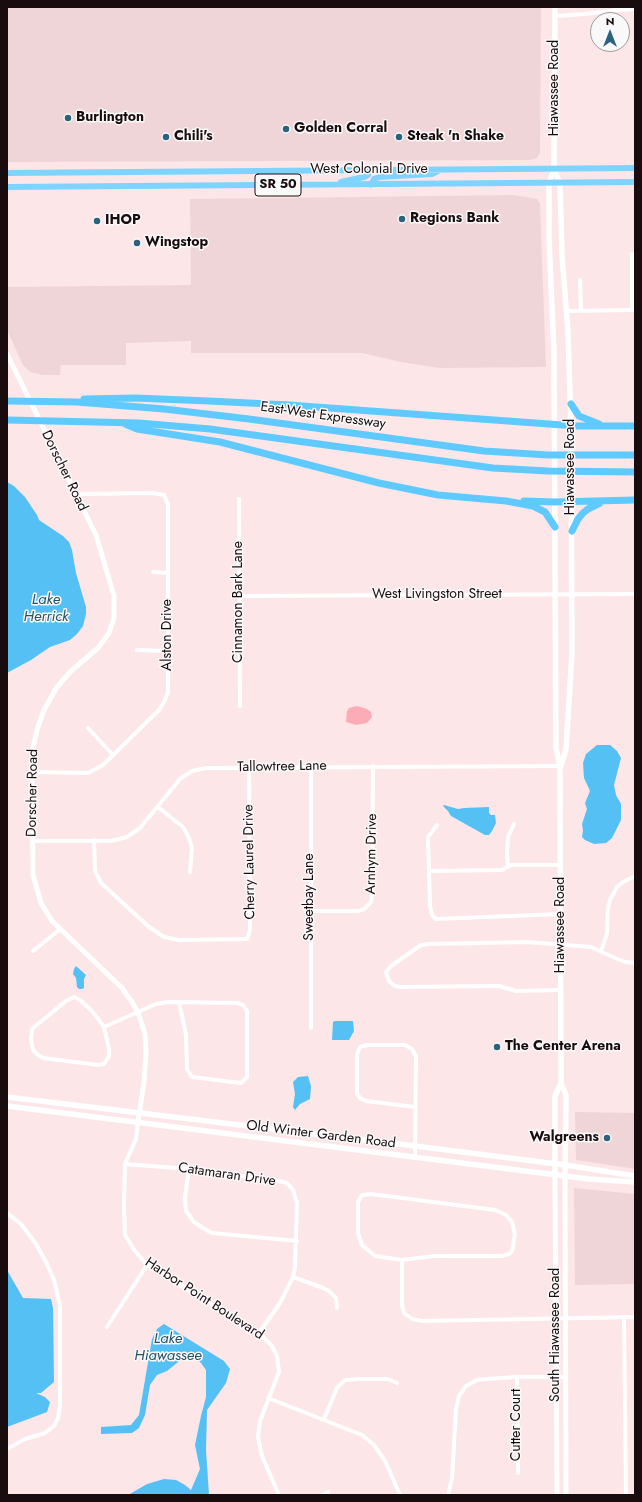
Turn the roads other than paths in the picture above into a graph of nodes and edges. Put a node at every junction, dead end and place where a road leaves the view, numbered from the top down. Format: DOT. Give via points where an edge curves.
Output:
graph roads {
  1 [pos="555,7"];
  2 [pos="635,9"];
  3 [pos="555,16"];
  4 [pos="635,168"];
  5 [pos="554,169"];
  6 [pos="370,170"];
  7 [pos="439,170"];
  8 [pos="197,172"];
  9 [pos="7,173"];
  10 [pos="635,182"];
  11 [pos="549,183"];
  12 [pos="560,183"];
  13 [pos="325,185"];
  14 [pos="371,185"];
  15 [pos="196,186"];
  16 [pos="7,187"];
  17 [pos="632,254"];
  18 [pos="580,280"];
  19 [pos="633,310"];
  20 [pos="567,311"];
  21 [pos="581,311"];
  22 [pos="7,354"];
  23 [pos="7,401"];
  24 [pos="77,402"];
  25 [pos="571,404"];
  26 [pos="7,420"];
  27 [pos="121,423"];
  28 [pos="555,424"];
  29 [pos="571,426"];
  30 [pos="607,426"];
  31 [pos="635,426"];
  32 [pos="635,455"];
  33 [pos="635,472"];
  34 [pos="76,494"];
  35 [pos="239,499"];
  36 [pos="635,500"];
  37 [pos="506,501"];
  38 [pos="606,501"];
  39 [pos="555,502"];
  40 [pos="572,502"];
  41 [pos="555,527"];
  42 [pos="572,531"];
  43 [pos="153,572"];
  44 [pos="167,573"];
  45 [pos="555,594"];
  46 [pos="635,594"];
  47 [pos="572,595"];
  48 [pos="239,596"];
  49 [pos="137,650"];
  50 [pos="168,651"];
  51 [pos="240,706"];
  52 [pos="88,728"];
  53 [pos="113,755"];
  54 [pos="373,766"];
  55 [pos="560,766"];
  56 [pos="311,767"];
  57 [pos="249,768"];
  58 [pos="32,772"];
  59 [pos="158,807"];
  60 [pos="514,824"];
  61 [pos="437,825"];
  62 [pos="94,840"];
  63 [pos="32,841"];
  64 [pos="561,865"];
  65 [pos="508,866"];
  66 [pos="429,871"];
  67 [pos="190,872"];
  68 [pos="635,876"];
  69 [pos="310,911"];
  70 [pos="561,914"];
  71 [pos="59,930"];
  72 [pos="561,945"];
  73 [pos="33,951"];
  74 [pos="601,952"];
  75 [pos="635,963"];
  76 [pos="561,990"];
  77 [pos="179,1002"];
  78 [pos="138,1012"];
  79 [pos="104,1027"];
  80 [pos="311,1028"];
  81 [pos="561,1083"];
  82 [pos="7,1097"];
  83 [pos="7,1106"];
  84 [pos="415,1107"];
  85 [pos="139,1114"];
  86 [pos="138,1122"];
  87 [pos="415,1146"];
  88 [pos="415,1157"];
  89 [pos="125,1164"];
  90 [pos="555,1164"];
  91 [pos="565,1165"];
  92 [pos="189,1169"];
  93 [pos="555,1174"];
  94 [pos="565,1176"];
  95 [pos="635,1176"];
  96 [pos="635,1182"];
  97 [pos="7,1213"];
  98 [pos="296,1242"];
  99 [pos="402,1260"];
  100 [pos="147,1265"];
  101 [pos="293,1277"];
  102 [pos="337,1308"];
  103 [pos="624,1317"];
  104 [pos="635,1317"];
  105 [pos="556,1318"];
  106 [pos="565,1318"];
  107 [pos="107,1327"];
  108 [pos="260,1333"];
  109 [pos="517,1377"];
  110 [pos="556,1377"];
  111 [pos="565,1377"];
  112 [pos="397,1383"];
  113 [pos="268,1398"];
  114 [pos="324,1419"];
  115 [pos="7,1449"];
  116 [pos="518,1473"];
  117 [pos="328,1492"];
  118 [pos="279,1495"];
  119 [pos="322,1495"];
  120 [pos="400,1495"];
  121 [pos="448,1495"];
  122 [pos="557,1495"];
  123 [pos="566,1495"];
  124 [pos="626,1495"];
  1 -- 3 [label="main road, Hiawassee Road"];
  2 -- 3 [label="street"];
  3 -- 5 [label="main road, Hiawassee Road"];
  4 -- 5 [label="highway, West Colonial Drive / SR 50"];
  5 -- 7 [label="highway, West Colonial Drive / SR 50"];
  5 -- 11 [label="main road, Hiawassee Road"];
  5 -- 12 [label="main road, Hiawassee Road"];
  6 -- 7 [label="highway, West Colonial Drive / SR 50"];
  6 -- 8 [label="highway, West Colonial Drive / SR 50"];
  6 -- 13 [label="highway" via="364,177"];
  7 -- 14 [label="highway" via="432,174 379,177 374,179"];
  8 -- 9 [label="highway, West Colonial Drive / SR 50"];
  8 -- 15 [label="highway"];
  10 -- 12 [label="highway, West Colonial Drive / SR 50"];
  11 -- 12 [label="highway, West Colonial Drive / SR 50"];
  11 -- 14 [label="highway, West Colonial Drive / SR 50"];
  11 -- 28 [label="main road, Hiawassee Road"];
  12 -- 20 [label="main road, Hiawassee Road"];
  13 -- 14 [label="highway, West Colonial Drive / SR 50"];
  13 -- 15 [label="highway, West Colonial Drive / SR 50"];
  15 -- 16 [label="highway, West Colonial Drive / SR 50"];
  17 -- 19 [label="street"];
  18 -- 21 [label="street"];
  19 -- 21 [label="street"];
  20 -- 21 [label="street"];
  20 -- 25 [label="main road, Hiawassee Road"];
  22 -- 34 [label="street, Dorscher Road"];
  23 -- 24 [label="highway, East-West Expressway"];
  24 -- 28 [label="highway" via="87,398 289,405"];
  24 -- 32 [label="highway, East-West Expressway" via="249,419 484,451 579,456"];
  25 -- 29 [label="main road, Hiawassee Road"];
  25 -- 30 [label="highway" via="579,416"];
  26 -- 27 [label="highway, East-West Expressway"];
  27 -- 33 [label="highway, East-West Expressway" via="210,429 493,468"];
  27 -- 37 [label="highway" via="137,429 220,442 438,496"];
  28 -- 29 [label="highway"];
  28 -- 39 [label="main road, Hiawassee Road"];
  29 -- 30 [label="highway"];
  29 -- 40 [label="main road, Hiawassee Road"];
  30 -- 31 [label="highway"];
  34 -- 44 [label="street, Alston Drive" via="153,493 164,496 168,504"];
  34 -- 58 [label="street, Dorscher Road" via="99,544 114,596 114,618 104,641 68,675 49,700 35,736"];
  35 -- 48 [label="street, Cinnamon Bark Lane"];
  36 -- 38 [label="highway"];
  37 -- 39 [label="highway"];
  37 -- 41 [label="highway" via="540,509"];
  38 -- 40 [label="highway"];
  38 -- 42 [label="highway" via="588,508"];
  39 -- 40 [label="highway"];
  39 -- 41 [label="main road, Hiawassee Road"];
  40 -- 42 [label="main road, Hiawassee Road"];
  41 -- 45 [label="main road, Hiawassee Road"];
  42 -- 47 [label="main road, Hiawassee Road"];
  43 -- 44 [label="street"];
  44 -- 50 [label="street, Alston Drive"];
  45 -- 47 [label="street, West Livingston Street"];
  45 -- 48 [label="street, West Livingston Street"];
  45 -- 55 [label="main road, Hiawassee Road" via="556,748"];
  46 -- 47 [label="street, West Livingston Street"];
  47 -- 55 [label="main road, Hiawassee Road" via="572,653 566,749"];
  48 -- 51 [label="street, Cinnamon Bark Lane"];
  49 -- 50 [label="street"];
  50 -- 53 [label="street, Alston Drive" via="168,692 165,700 160,709"];
  52 -- 53 [label="street"];
  53 -- 58 [label="street, Alston Drive" via="103,765 88,773"];
  54 -- 55 [label="street, Tallowtree Lane"];
  54 -- 56 [label="street, Tallowtree Lane"];
  54 -- 69 [label="street, Arnhym Drive" via="371,902 364,909 358,910"];
  55 -- 64 [label="main road, Hiawassee Road"];
  56 -- 57 [label="street, Tallowtree Lane"];
  56 -- 69 [label="street, Sweetbay Lane"];
  57 -- 59 [label="street, Tallowtree Lane" via="206,768 192,771 180,779"];
  57 -- 62 [label="street, Cherry Laurel Drive" via="250,930 247,938 179,940 164,937 148,926 101,883 95,871"];
  58 -- 63 [label="street, Dorscher Road"];
  59 -- 62 [label="street, Tallowtree Lane" via="140,828 127,837"];
  59 -- 67 [label="street" via="183,828 188,836 192,847"];
  60 -- 65 [label="street" via="508,837"];
  61 -- 66 [label="street" via="428,836"];
  62 -- 63 [label="street, Tallowtree Lane"];
  63 -- 71 [label="street, Dorscher Road" via="33,875 37,894 46,914"];
  64 -- 65 [label="street"];
  64 -- 70 [label="main road, Hiawassee Road"];
  65 -- 66 [label="street" via="502,870"];
  66 -- 70 [label="street" via="430,906 436,919"];
  68 -- 74 [label="street" via="617,887 610,900 607,934"];
  69 -- 80 [label="street, Sweetbay Lane"];
  70 -- 72 [label="main road, Hiawassee Road"];
  71 -- 73 [label="street"];
  71 -- 78 [label="street, Dorscher Road" via="122,988"];
  72 -- 74 [label="street" via="591,947"];
  72 -- 76 [label="main road, Hiawassee Road"];
  72 -- 76 [label="street" via="527,942 421,945 386,972 389,981 400,987 499,986 516,991"];
  74 -- 75 [label="street" via="625,962"];
  76 -- 81 [label="main road, Hiawassee Road"];
  77 -- 77 [label="street" via="243,1005 247,1011 246,1077 242,1083 192,1077 187,1069 186,1035"];
  77 -- 78 [label="street" via="156,1004"];
  78 -- 79 [label="street"];
  78 -- 85 [label="street, Dorscher Road" via="145,1034 146,1052"];
  79 -- 79 [label="street" via="91,1010 74,997 32,1029 33,1050 43,1058 104,1064 109,1056"];
  81 -- 90 [label="main road, Hiawassee Road" via="555,1096"];
  81 -- 91 [label="main road, Hiawassee Road" via="566,1095"];
  82 -- 85 [label="main road, Old Winter Garden Road"];
  83 -- 86 [label="main road, Old Winter Garden Road"];
  84 -- 84 [label="street" via="416,1056 412,1049 405,1045 367,1045 360,1048 357,1054 357,1093 360,1098 366,1102"];
  84 -- 87 [label="street"];
  85 -- 86 [label="street, Dorscher Road"];
  85 -- 87 [label="main road, Old Winter Garden Road"];
  86 -- 88 [label="main road, Old Winter Garden Road"];
  86 -- 89 [label="street, Harbor Point Boulevard" via="136,1139"];
  87 -- 88 [label="street"];
  87 -- 90 [label="main road, Old Winter Garden Road"];
  88 -- 93 [label="main road, Old Winter Garden Road"];
  89 -- 92 [label="street, Catamaran Drive"];
  89 -- 100 [label="street, Harbor Point Boulevard" via="126,1235"];
  90 -- 91 [label="main road, Old Winter Garden Road"];
  90 -- 93 [label="main road, Hiawassee Road"];
  91 -- 94 [label="main road, Hiawassee Road"];
  91 -- 95 [label="main road, Old Winter Garden Road"];
  92 -- 98 [label="street, Catamaran Drive" via="287,1183 293,1190 297,1203"];
  92 -- 98 [label="street" via="186,1211 202,1228 212,1233"];
  93 -- 94 [label="main road, Old Winter Garden Road"];
  93 -- 105 [label="street, South Hiawassee Road"];
  94 -- 96 [label="main road, Old Winter Garden Road"];
  94 -- 106 [label="street, South Hiawassee Road"];
  97 -- 115 [label="street" via="21,1224 36,1244 54,1280 60,1305 58,1418 54,1426 45,1433 25,1439"];
  98 -- 101 [label="street, Catamaran Drive"];
  99 -- 99 [label="street" via="434,1256 509,1254 512,1251 515,1234 512,1222 506,1215 495,1210 371,1194 362,1195 358,1202 358,1233 362,1245 375,1256"];
  99 -- 105 [label="street" via="402,1304 404,1313 412,1319 422,1321"];
  100 -- 107 [label="street"];
  100 -- 108 [label="street, Harbor Point Boulevard"];
  101 -- 102 [label="street" via="329,1291 336,1298"];
  101 -- 108 [label="street, Catamaran Drive"];
  103 -- 104 [label="street"];
  103 -- 106 [label="street"];
  103 -- 124 [label="street"];
  105 -- 106 [label="street"];
  105 -- 110 [label="street, South Hiawassee Road"];
  106 -- 111 [label="street, South Hiawassee Road"];
  108 -- 113 [label="street, Harbor Point Boulevard" via="278,1356 279,1372"];
  109 -- 110 [label="street"];
  109 -- 116 [label="street, Cutter Court"];
  109 -- 121 [label="street" via="477,1380 466,1386 459,1396 452,1479"];
  110 -- 111 [label="street"];
  110 -- 122 [label="street, South Hiawassee Road"];
  111 -- 123 [label="street, South Hiawassee Road"];
  112 -- 114 [label="street" via="388,1379 344,1380 337,1388"];
  113 -- 114 [label="street"];
  113 -- 118 [label="street, Harbor Point Boulevard" via="260,1421 258,1437 262,1456"];
  114 -- 120 [label="street" via="362,1435 374,1445 386,1460"];
  117 -- 119 [label="street"];
}
